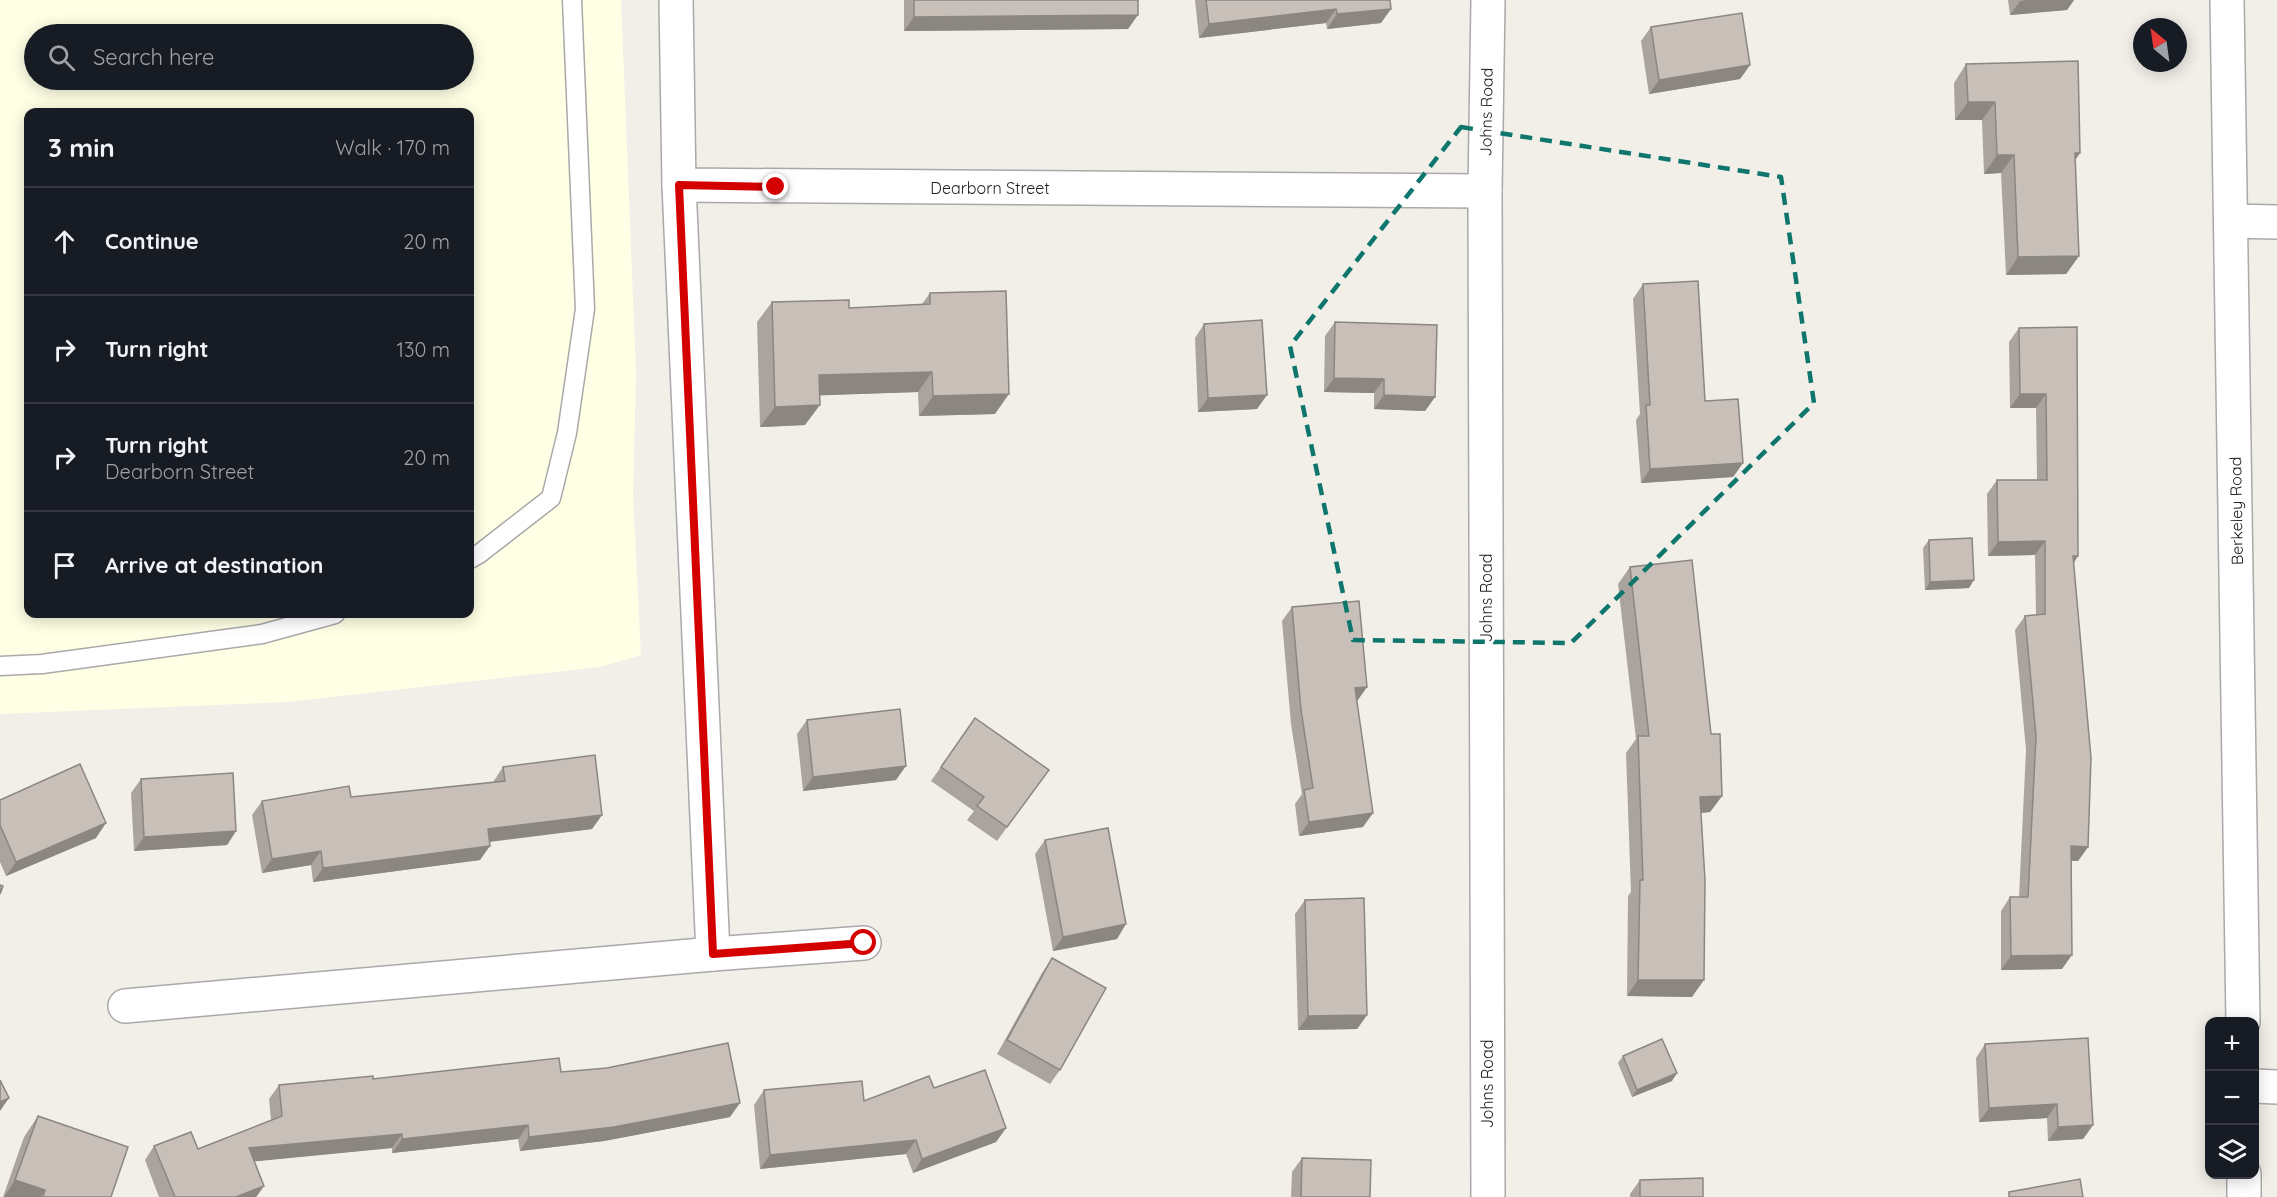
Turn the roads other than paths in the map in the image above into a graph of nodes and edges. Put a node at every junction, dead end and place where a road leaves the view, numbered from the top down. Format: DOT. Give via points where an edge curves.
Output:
graph roads {
  1 [pos="572,0"];
  2 [pos="676,0"];
  3 [pos="1488,0"];
  4 [pos="2227,0"];
  5 [pos="679,185"];
  6 [pos="1485,191"];
  7 [pos="2231,221"];
  8 [pos="2277,222"];
  9 [pos="474,557"];
  10 [pos="320,618"];
  11 [pos="0,666"];
  12 [pos="864,943"];
  13 [pos="713,954"];
  14 [pos="125,1006"];
  15 [pos="2243,1017"];
  16 [pos="2259,1086"];
  17 [pos="2277,1087"];
  18 [pos="2244,1179"];
  19 [pos="1488,1197"];
  20 [pos="2244,1197"];
  1 -- 9 [label="lane" via="585,309 567,433 551,498"];
  2 -- 5 [label="street"];
  3 -- 6 [label="street, Johns Road"];
  4 -- 7 [label="street, Berkeley Road"];
  5 -- 6 [label="street, Dearborn Street"];
  5 -- 13 [label="street"];
  6 -- 19 [label="street, Johns Road"];
  7 -- 8 [label="street"];
  7 -- 15 [label="street, Berkeley Road"];
  10 -- 11 [label="lane" via="262,634 42,664"];
  12 -- 13 [label="street"];
  13 -- 14 [label="street"];
  16 -- 17 [label="street"];
  18 -- 20 [label="street"];
}
